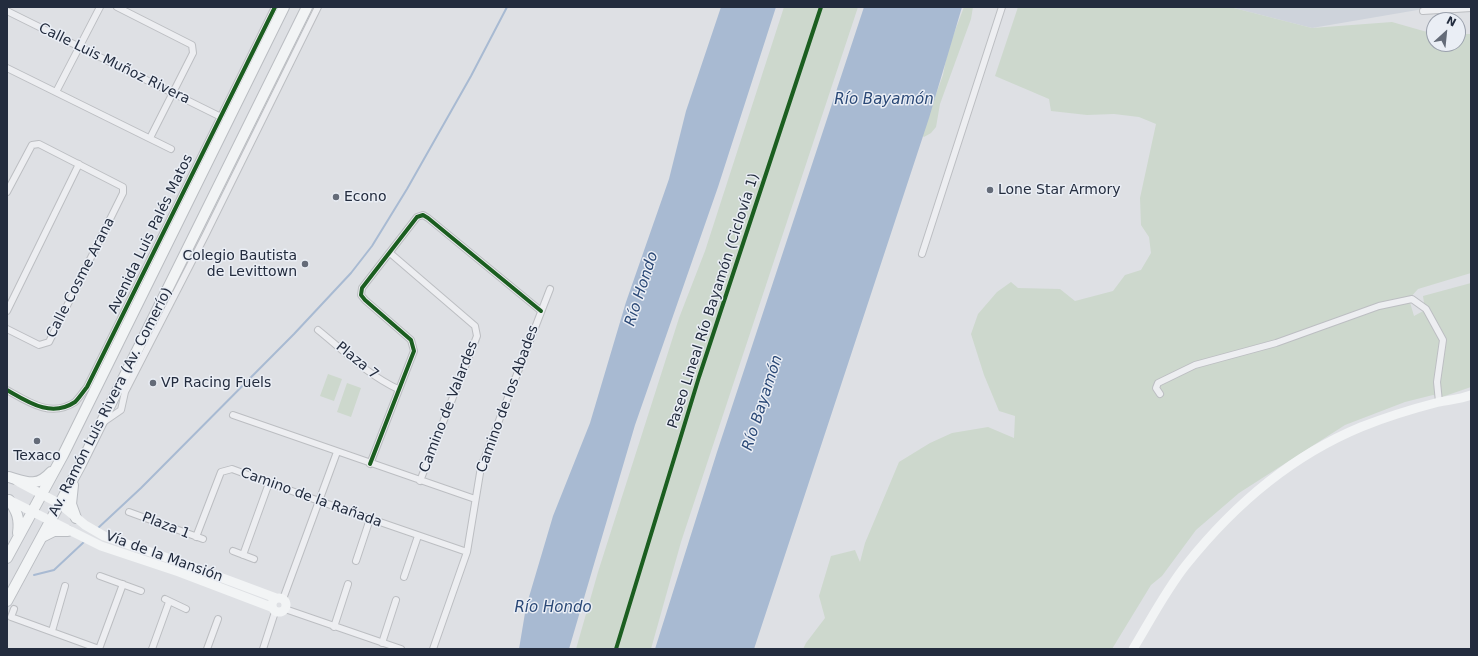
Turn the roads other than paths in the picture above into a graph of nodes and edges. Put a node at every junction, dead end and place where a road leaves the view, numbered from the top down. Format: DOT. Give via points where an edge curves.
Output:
graph roads {
  1 [pos="100,7"];
  2 [pos="117,7"];
  3 [pos="275,7"];
  4 [pos="284,7"];
  5 [pos="307,7"];
  6 [pos="318,7"];
  7 [pos="1002,7"];
  8 [pos="1471,8"];
  9 [pos="1423,10"];
  10 [pos="7,11"];
  11 [pos="80,47"];
  12 [pos="7,69"];
  13 [pos="56,92"];
  14 [pos="173,93"];
  15 [pos="221,117"];
  16 [pos="150,138"];
  17 [pos="171,149"];
  18 [pos="80,164"];
  19 [pos="7,192"];
  20 [pos="390,252"];
  21 [pos="922,254"];
  22 [pos="550,289"];
  23 [pos="7,311"];
  24 [pos="541,311"];
  25 [pos="7,329"];
  26 [pos="318,330"];
  27 [pos="398,389"];
  28 [pos="7,390"];
  29 [pos="1160,394"];
  30 [pos="1471,395"];
  31 [pos="1439,402"];
  32 [pos="233,415"];
  33 [pos="101,424"];
  34 [pos="337,452"];
  35 [pos="58,463"];
  36 [pos="370,464"];
  37 [pos="8,476"];
  38 [pos="74,477"];
  39 [pos="420,481"];
  40 [pos="269,483"];
  41 [pos="41,494"];
  42 [pos="8,499"];
  43 [pos="475,499"];
  44 [pos="319,502"];
  45 [pos="60,504"];
  46 [pos="32,512"];
  47 [pos="129,512"];
  48 [pos="76,518"];
  49 [pos="370,519"];
  50 [pos="50,522"];
  51 [pos="68,531"];
  52 [pos="418,536"];
  53 [pos="42,537"];
  54 [pos="196,537"];
  55 [pos="17,539"];
  56 [pos="203,539"];
  57 [pos="233,551"];
  58 [pos="467,552"];
  59 [pos="243,555"];
  60 [pos="7,558"];
  61 [pos="254,559"];
  62 [pos="356,561"];
  63 [pos="100,576"];
  64 [pos="404,577"];
  65 [pos="123,584"];
  66 [pos="348,584"];
  67 [pos="65,586"];
  68 [pos="141,591"];
  69 [pos="280,599"];
  70 [pos="396,600"];
  71 [pos="7,601"];
  72 [pos="14,609"];
  73 [pos="186,609"];
  74 [pos="273,609"];
  75 [pos="285,609"];
  76 [pos="218,619"];
  77 [pos="334,626"];
  78 [pos="52,631"];
  79 [pos="382,643"];
  80 [pos="96,648"];
  81 [pos="152,649"];
  82 [pos="207,649"];
  83 [pos="263,649"];
  84 [pos="401,649"];
  85 [pos="433,649"];
  86 [pos="1133,649"];
  1 -- 11 [label="street"];
  2 -- 14 [label="street" via="192,45 193,53"];
  3 -- 15 [label="street, Avenida Luis Palés Matos"];
  4 -- 35 [label="main road, Av. Ramón Luis Rivera (Av. Comerío)"];
  5 -- 33 [label="main road, Av. Ramón Luis Rivera (Av. Comerío)"];
  6 -- 33 [label="street" via="125,392 121,410"];
  7 -- 21 [label="street"];
  8 -- 9 [label="street"];
  10 -- 11 [label="street, Calle Luis Muñoz Rivera"];
  11 -- 13 [label="street"];
  11 -- 14 [label="street, Calle Luis Muñoz Rivera"];
  12 -- 13 [label="street"];
  13 -- 16 [label="street"];
  14 -- 15 [label="street, Calle Luis Muñoz Rivera"];
  14 -- 16 [label="street"];
  15 -- 28 [label="street, Avenida Luis Palés Matos" via="87,387 75,402 58,409 39,407"];
  16 -- 17 [label="street"];
  18 -- 19 [label="street" via="38,144 32,145"];
  18 -- 23 [label="street"];
  18 -- 25 [label="street, Calle Cosme Arana" via="123,187 123,193 49,342 39,345"];
  20 -- 24 [label="street" via="417,217 423,215"];
  20 -- 27 [label="street" via="362,288 361,295 414,344 414,351"];
  20 -- 39 [label="street, Camino de Valardes" via="477,330 477,336"];
  22 -- 24 [label="street, Camino de los Abades"];
  24 -- 43 [label="street, Camino de los Abades" via="481,467"];
  26 -- 27 [label="street, Plaza 7" via="370,373"];
  27 -- 36 [label="street"];
  29 -- 31 [label="street" via="1156,388 1158,383 1196,365 1276,343 1379,306 1412,299 1426,310 1443,340 1437,382"];
  30 -- 31 [label="street"];
  31 -- 86 [label="street" via="1358,428 1308,454 1261,487 1202,545 1186,565"];
  32 -- 34 [label="street"];
  33 -- 38 [label="main road, Av. Ramón Luis Rivera (Av. Comerío)"];
  34 -- 36 [label="street"];
  34 -- 44 [label="street"];
  35 -- 37 [label="main road" via="45,479 36,482 25,482"];
  35 -- 41 [label="main road, Av. Ramón Luis Rivera (Av. Comerío)"];
  36 -- 39 [label="street"];
  37 -- 41 [label="street, Vía de la Mansión"];
  38 -- 45 [label="main road, Av. Ramón Luis Rivera (Av. Comerío)"];
  38 -- 48 [label="main road" via="71,504"];
  39 -- 43 [label="street"];
  40 -- 44 [label="street, Camino de la Rañada"];
  40 -- 54 [label="street, Camino de la Rañada" via="232,469 221,472"];
  40 -- 59 [label="street"];
  41 -- 45 [label="street, Vía de la Mansión"];
  41 -- 46 [label="main road, Av. Ramón Luis Rivera (Av. Comerío)"];
  42 -- 46 [label="street, Vía de la Mansión"];
  42 -- 55 [label="main road" via="17,511"];
  43 -- 58 [label="street, Camino de los Abades"];
  44 -- 49 [label="street, Camino de la Rañada"];
  44 -- 69 [label="street"];
  45 -- 48 [label="street, Vía de la Mansión"];
  45 -- 50 [label="main road, Av. Ramón Luis Rivera (Av. Comerío)"];
  46 -- 50 [label="street, Vía de la Mansión"];
  46 -- 55 [label="main road, Av. Ramón Luis Rivera (Av. Comerío)"];
  47 -- 54 [label="street, Plaza 1"];
  48 -- 69 [label="street, Vía de la Mansión" via="95,531"];
  49 -- 52 [label="street, Camino de la Rañada"];
  49 -- 62 [label="street"];
  50 -- 51 [label="street, Vía de la Mansión"];
  50 -- 53 [label="main road, Av. Ramón Luis Rivera (Av. Comerío)"];
  51 -- 53 [label="main road" via="54,530"];
  51 -- 74 [label="street, Vía de la Mansión" via="86,540 179,572"];
  52 -- 58 [label="street, Camino de la Rañada"];
  52 -- 64 [label="street"];
  53 -- 71 [label="main road, Av. Ramón Luis Rivera (Av. Comerío)"];
  54 -- 56 [label="street, Plaza 1"];
  55 -- 60 [label="main road, Av. Ramón Luis Rivera (Av. Comerío)"];
  57 -- 59 [label="street"];
  58 -- 85 [label="street, Camino de los Abades"];
  59 -- 61 [label="street"];
  63 -- 65 [label="street"];
  65 -- 68 [label="street"];
  65 -- 80 [label="street"];
  66 -- 77 [label="street"];
  67 -- 78 [label="street"];
  69 -- 74 [label="street" via="272,603"];
  69 -- 75 [label="street" via="286,606"];
  70 -- 79 [label="street"];
  72 -- 78 [label="street" via="11,617"];
  73 -- 81 [label="street" via="167,601"];
  74 -- 75 [label="street" via="281,612"];
  74 -- 83 [label="street"];
  75 -- 77 [label="street"];
  76 -- 82 [label="street"];
  77 -- 79 [label="street"];
  78 -- 80 [label="street"];
  79 -- 84 [label="street"];
}
